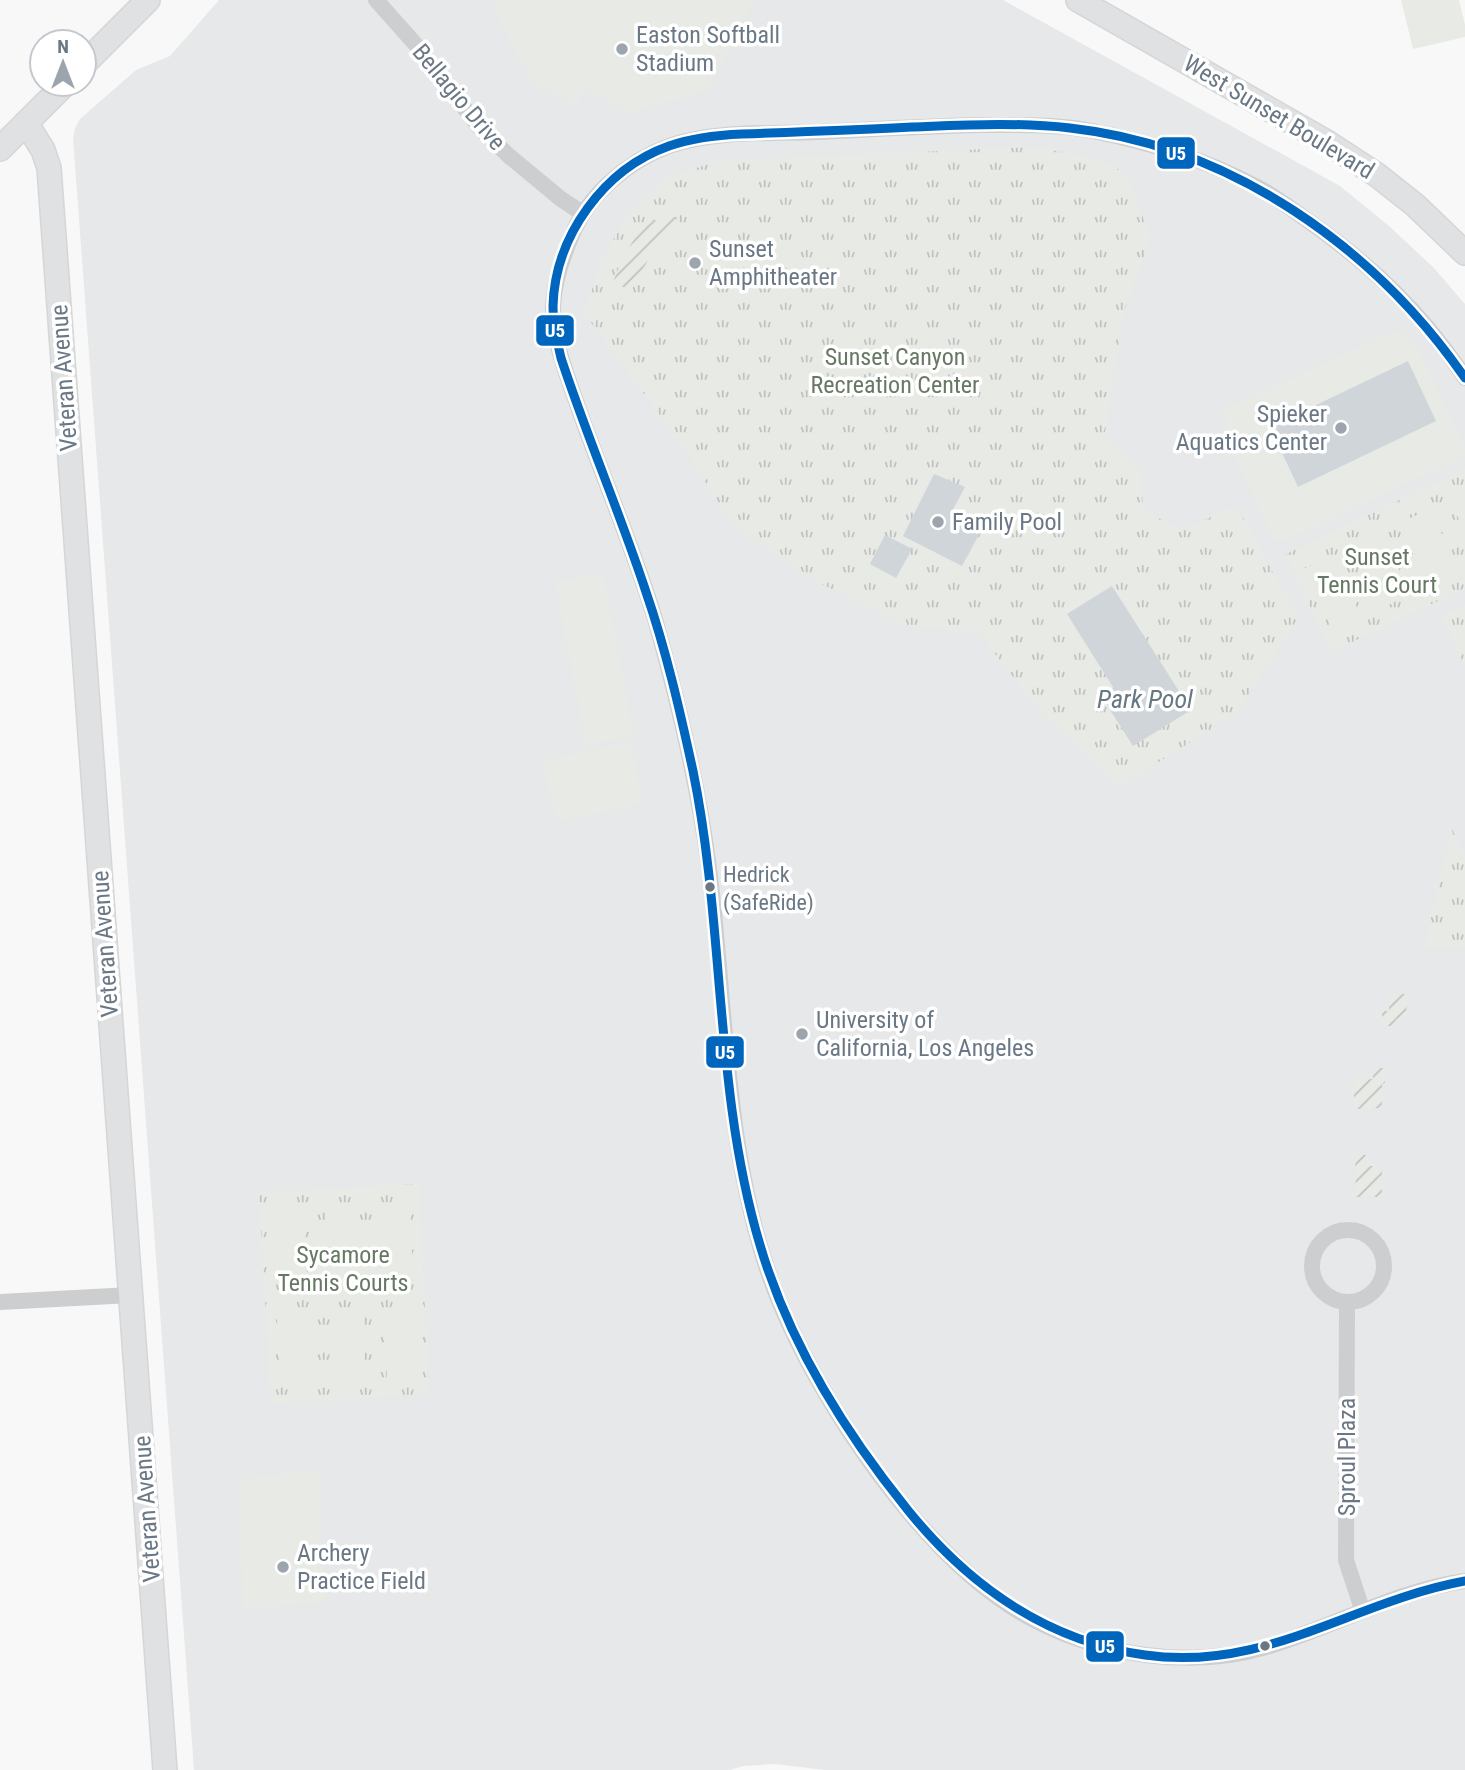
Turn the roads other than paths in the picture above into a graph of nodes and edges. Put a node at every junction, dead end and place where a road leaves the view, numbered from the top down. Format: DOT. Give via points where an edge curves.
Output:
graph roads {
  1 [pos="148,0"];
  2 [pos="376,0"];
  3 [pos="1078,0"];
  4 [pos="98,51"];
  5 [pos="51,98"];
  6 [pos="26,123"];
  7 [pos="0,149"];
  8 [pos="582,213"];
  9 [pos="1465,253"];
  10 [pos="1465,378"];
  11 [pos="131,1295"];
  12 [pos="0,1302"];
  13 [pos="1347,1303"];
  14 [pos="1465,1581"];
  15 [pos="1362,1609"];
  16 [pos="165,1770"];
  1 -- 4 [label="street"];
  2 -- 8 [label="street, Bellagio Drive" via="480,127"];
  3 -- 9 [label="street, West Sunset Boulevard" via="1325,141 1415,205"];
  5 -- 6 [label="street"];
  6 -- 7 [label="street"];
  6 -- 11 [label="street, Veteran Avenue" via="49,168"];
  8 -- 10 [label="street" via="631,165 666,147 706,137 957,126 1078,129 1143,142 1262,189 1379,275 1418,315"];
  8 -- 15 [label="street" via="555,285 559,358 650,606 682,722 702,816 749,1206 776,1294 837,1414 888,1485 964,1571 1010,1606 1076,1638 1175,1658 1222,1655 1275,1644"];
  11 -- 12 [label="street"];
  11 -- 16 [label="street, Veteran Avenue"];
  13 -- 13 [label="street" via="1325,1295 1312,1274 1315,1250 1322,1240 1344,1230 1367,1235 1376,1243 1385,1265 1370,1296"];
  13 -- 15 [label="street, Sproul Plaza" via="1346,1560"];
  14 -- 15 [label="street"];
}
